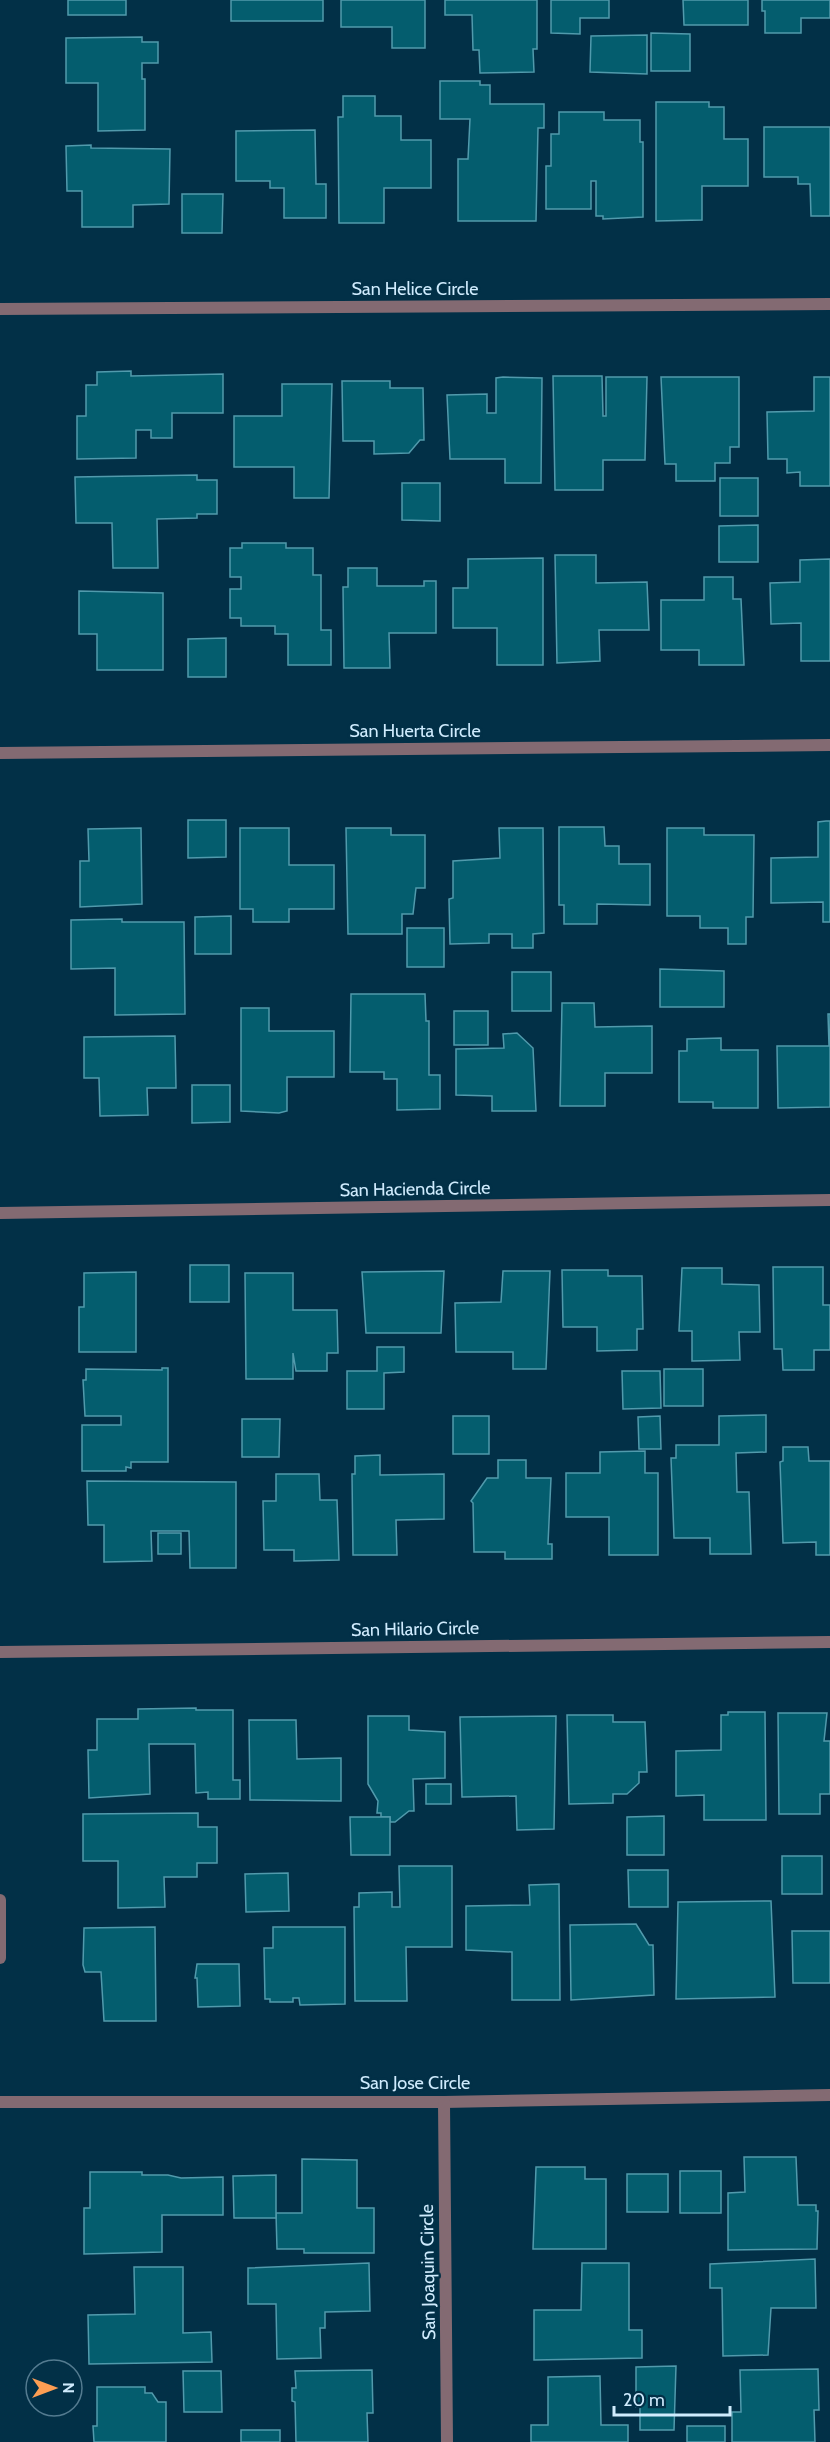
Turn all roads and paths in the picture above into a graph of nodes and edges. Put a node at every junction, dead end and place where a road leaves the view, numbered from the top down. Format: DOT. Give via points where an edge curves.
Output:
graph roads {
  1 [pos="830,304"];
  2 [pos="0,309"];
  3 [pos="830,746"];
  4 [pos="0,753"];
  5 [pos="830,1200"];
  6 [pos="0,1213"];
  7 [pos="830,1642"];
  8 [pos="0,1652"];
  9 [pos="0,1900"];
  10 [pos="0,1905"];
  11 [pos="0,1958"];
  12 [pos="830,2095"];
  13 [pos="0,2102"];
  14 [pos="444,2102"];
  15 [pos="447,2442"];
  1 -- 2 [label="street, San Helice Circle"];
  3 -- 4 [label="street, San Huerta Circle"];
  5 -- 6 [label="street, San Hacienda Circle"];
  7 -- 8 [label="street, San Hilario Circle"];
  9 -- 10 [label="street"];
  10 -- 11 [label="street"];
  12 -- 14 [label="street, San Jose Circle"];
  13 -- 14 [label="street, San Jose Circle"];
  14 -- 15 [label="street, San Joaquin Circle"];
}
